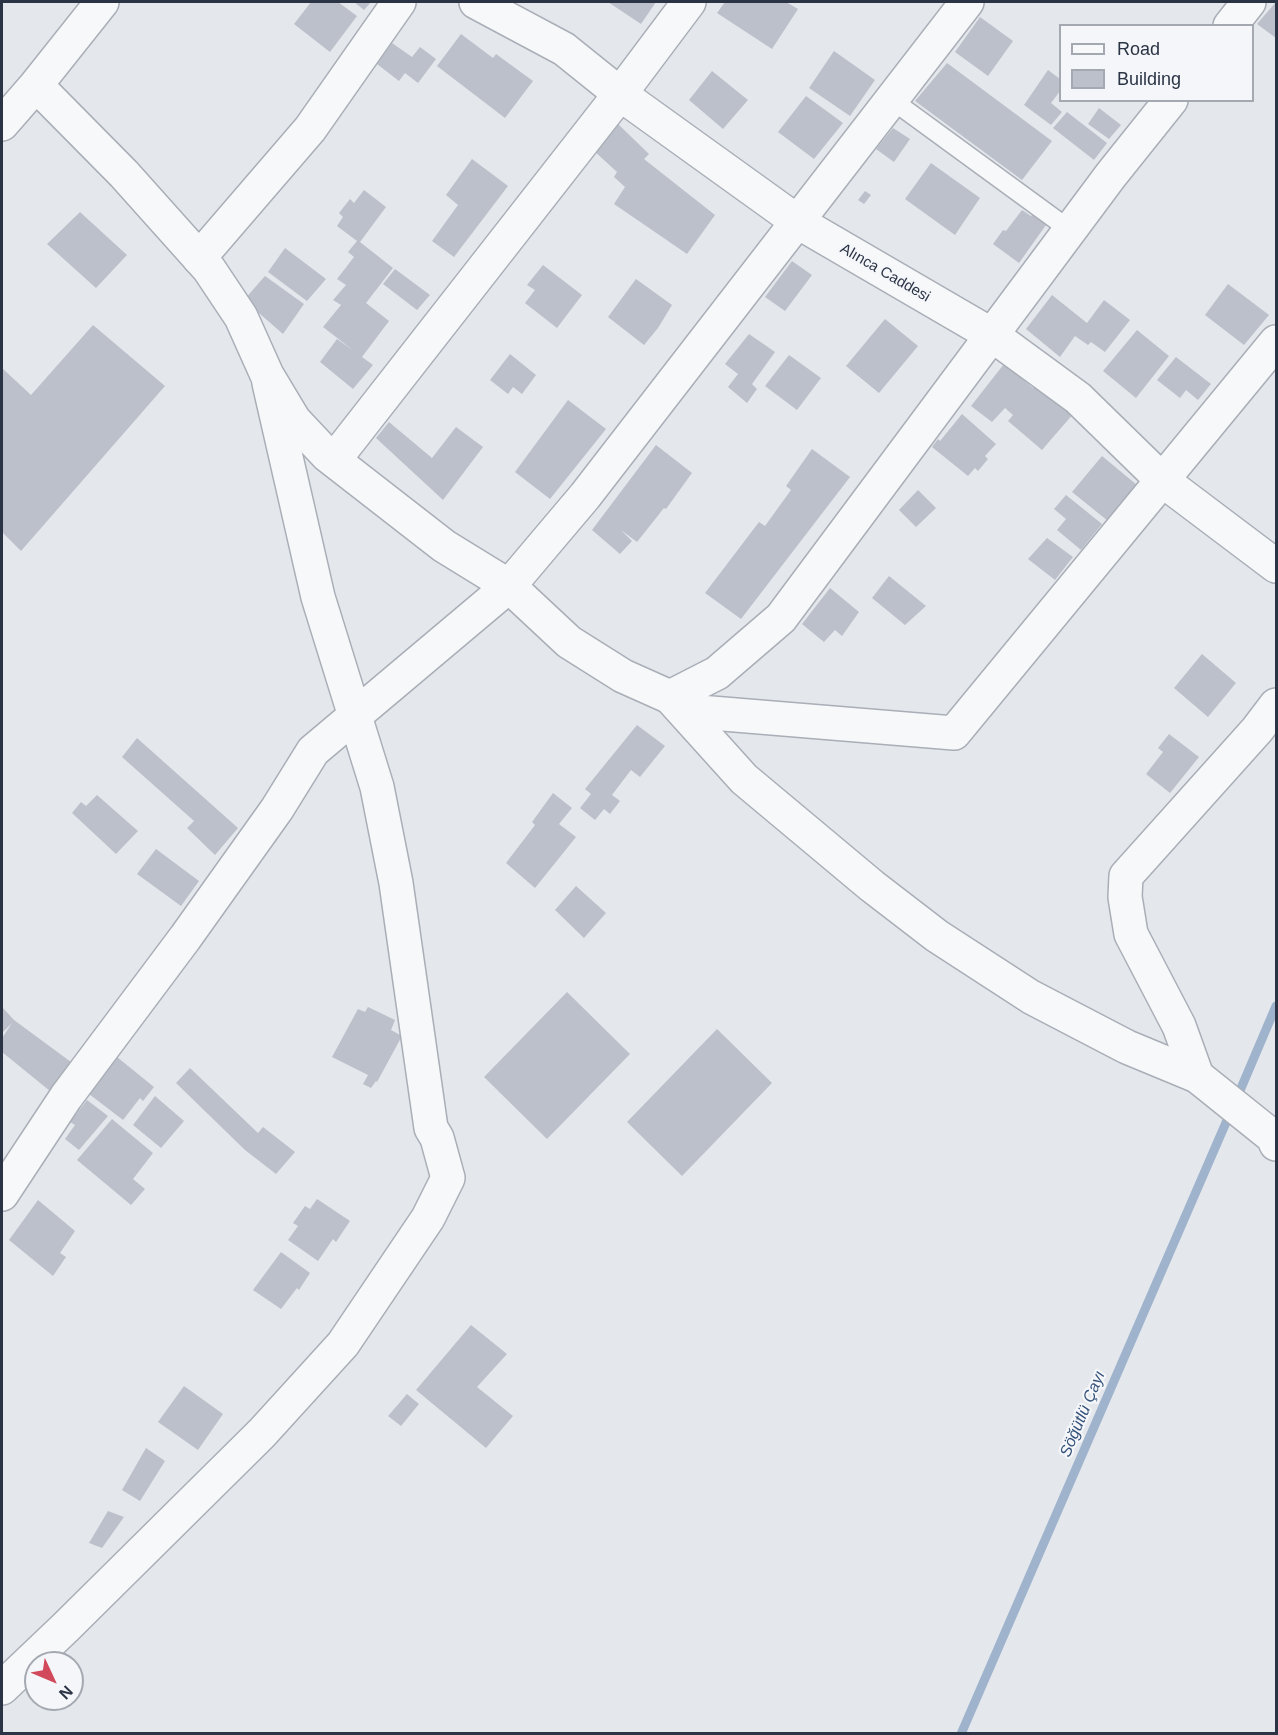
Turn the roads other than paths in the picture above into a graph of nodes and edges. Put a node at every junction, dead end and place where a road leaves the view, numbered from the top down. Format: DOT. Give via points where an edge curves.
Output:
graph roads {
  1 [pos="102,2"];
  2 [pos="399,2"];
  3 [pos="476,2"];
  4 [pos="689,2"];
  5 [pos="967,2"];
  6 [pos="1249,2"];
  7 [pos="1232,24"];
  8 [pos="36,85"];
  9 [pos="621,94"];
  10 [pos="892,100"];
  11 [pos="1169,102"];
  12 [pos="2,124"];
  13 [pos="798,222"];
  14 [pos="1070,230"];
  15 [pos="199,258"];
  16 [pos="992,335"];
  17 [pos="1276,342"];
  18 [pos="267,375"];
  19 [pos="334,460"];
  20 [pos="1162,480"];
  21 [pos="1276,566"];
  22 [pos="509,586"];
  23 [pos="670,696"];
  24 [pos="1276,705"];
  25 [pos="355,715"];
  26 [pos="1197,1076"];
  27 [pos="1276,1144"];
  28 [pos="2,1194"];
  29 [pos="2,1688"];
  1 -- 8 [label="street"];
  2 -- 15 [label="street" via="310,129"];
  3 -- 9 [label="street, Alınca Caddesi" via="564,49"];
  4 -- 9 [label="street"];
  5 -- 10 [label="street"];
  6 -- 7 [label="street"];
  8 -- 12 [label="street"];
  8 -- 15 [label="street" via="124,174"];
  9 -- 13 [label="street, Alınca Caddesi"];
  9 -- 19 [label="street"];
  10 -- 13 [label="street"];
  10 -- 14 [label="lane"];
  11 -- 14 [label="street"];
  13 -- 16 [label="street, Alınca Caddesi"];
  13 -- 22 [label="street" via="585,496"];
  14 -- 16 [label="street"];
  15 -- 18 [label="street" via="241,317"];
  16 -- 20 [label="street, Alınca Caddesi" via="1078,398"];
  16 -- 23 [label="street" via="781,618 717,673"];
  17 -- 20 [label="street"];
  18 -- 19 [label="street" via="294,420"];
  18 -- 25 [label="street" via="318,597"];
  19 -- 22 [label="street" via="444,546"];
  20 -- 21 [label="street, Alınca Caddesi"];
  20 -- 23 [label="street" via="954,733 687,711"];
  22 -- 23 [label="street" via="569,642 623,676"];
  22 -- 25 [label="street"];
  23 -- 26 [label="street" via="744,779 937,936 1042,1003 1127,1047"];
  24 -- 26 [label="street" via="1126,876 1131,934 1179,1026"];
  25 -- 28 [label="street" via="313,751 277,809 66,1097"];
  25 -- 29 [label="street" via="377,787 396,883 431,1128 448,1178 428,1218 343,1344 253,1441"];
  26 -- 27 [label="street" via="1273,1137"];
}
